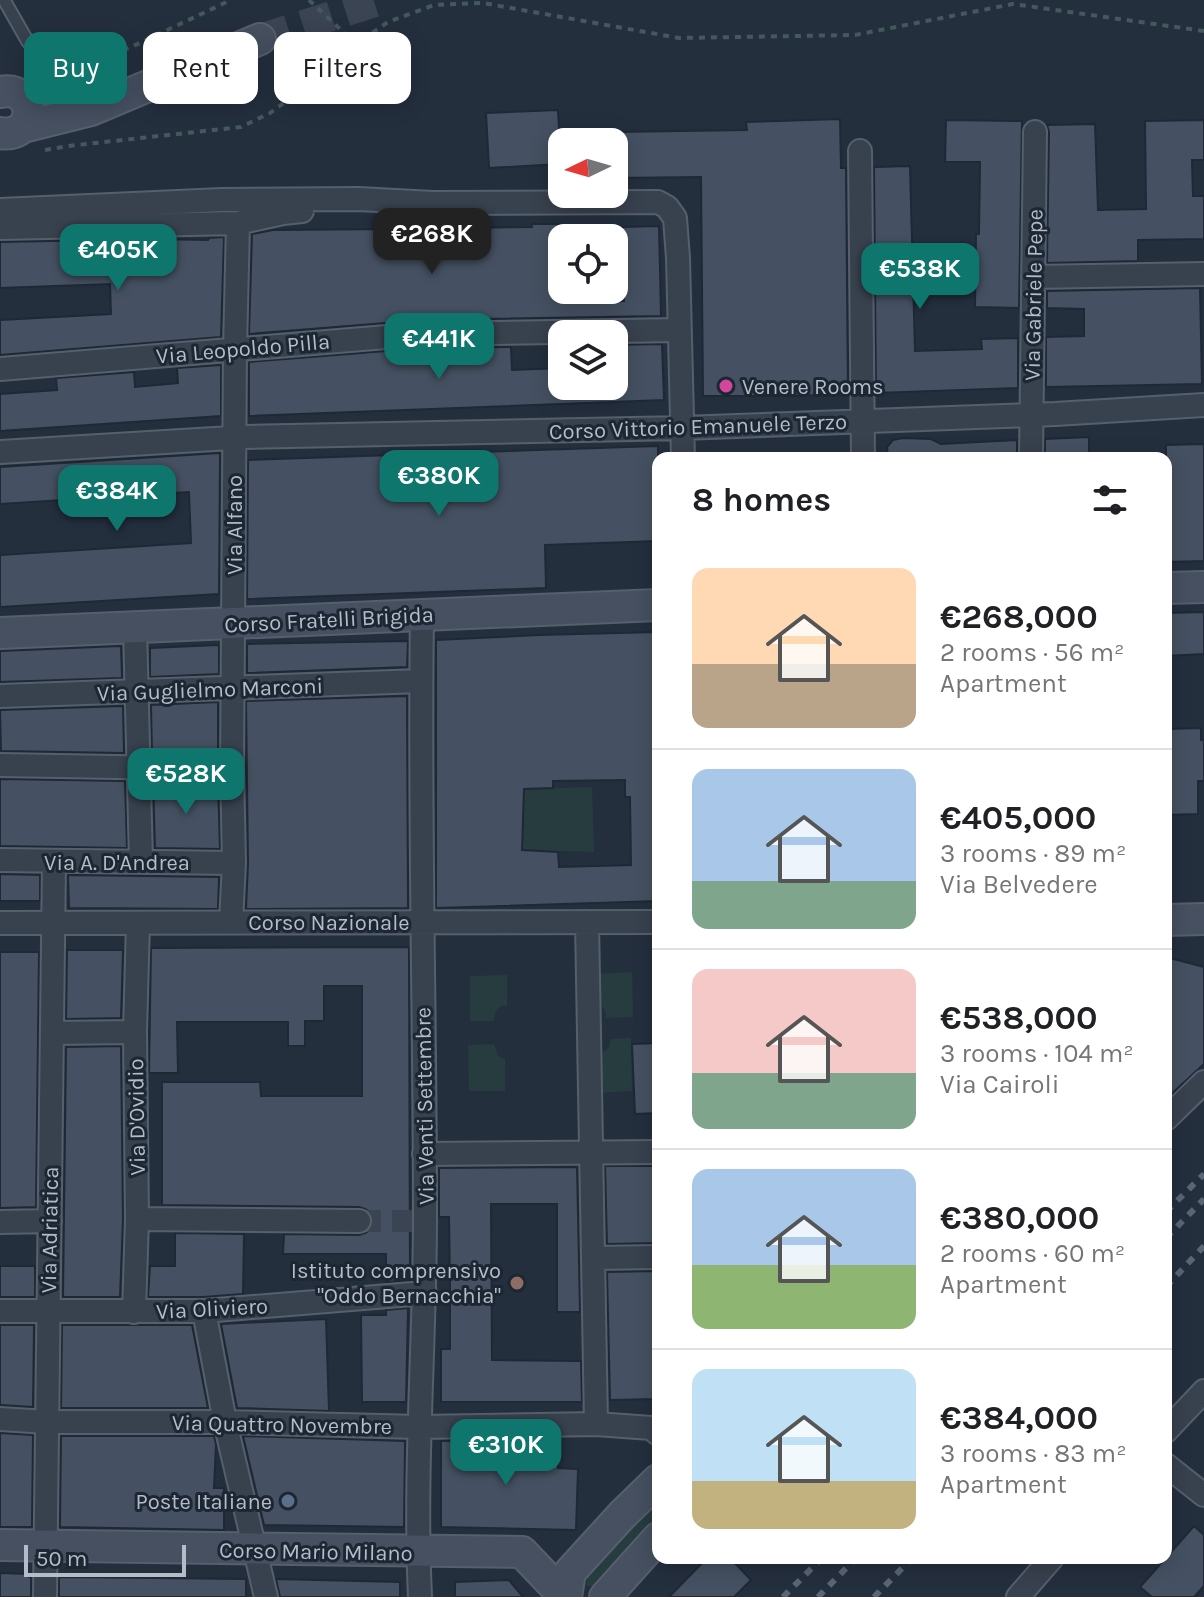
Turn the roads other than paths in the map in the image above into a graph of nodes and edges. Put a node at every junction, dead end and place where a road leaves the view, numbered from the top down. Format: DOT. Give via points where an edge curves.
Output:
graph roads {
  1 [pos="4,0"];
  2 [pos="24,35"];
  3 [pos="260,39"];
  4 [pos="18,121"];
  5 [pos="1035,132"];
  6 [pos="860,151"];
  7 [pos="419,203"];
  8 [pos="0,210"];
  9 [pos="238,223"];
  10 [pos="0,228"];
  11 [pos="1204,274"];
  12 [pos="1033,277"];
  13 [pos="679,330"];
  14 [pos="235,349"];
  15 [pos="0,369"];
  16 [pos="1204,405"];
  17 [pos="1032,415"];
  18 [pos="862,421"];
  19 [pos="682,428"];
  20 [pos="234,438"];
  21 [pos="0,452"];
  22 [pos="683,452"];
  23 [pos="863,452"];
  24 [pos="1031,452"];
  25 [pos="1204,587"];
  26 [pos="1172,588"];
  27 [pos="652,605"];
  28 [pos="422,615"];
  29 [pos="234,623"];
  30 [pos="135,628"];
  31 [pos="0,633"];
  32 [pos="421,681"];
  33 [pos="233,688"];
  34 [pos="138,691"];
  35 [pos="0,696"];
  36 [pos="0,765"];
  37 [pos="139,769"];
  38 [pos="232,769"];
  39 [pos="0,860"];
  40 [pos="141,861"];
  41 [pos="54,862"];
  42 [pos="234,863"];
  43 [pos="231,922"];
  44 [pos="421,922"];
  45 [pos="587,922"];
  46 [pos="652,922"];
  47 [pos="0,923"];
  48 [pos="53,923"];
  49 [pos="138,923"];
  50 [pos="135,1032"];
  51 [pos="52,1033"];
  52 [pos="1204,1082"];
  53 [pos="1172,1113"];
  54 [pos="652,1152"];
  55 [pos="424,1154"];
  56 [pos="592,1156"];
  57 [pos="137,1219"];
  58 [pos="50,1221"];
  59 [pos="359,1221"];
  60 [pos="0,1222"];
  61 [pos="652,1257"];
  62 [pos="594,1258"];
  63 [pos="425,1293"];
  64 [pos="0,1311"];
  65 [pos="48,1311"];
  66 [pos="204,1311"];
  67 [pos="134,1312"];
  68 [pos="1204,1391"];
  69 [pos="0,1419"];
  70 [pos="47,1422"];
  71 [pos="225,1422"];
  72 [pos="596,1424"];
  73 [pos="1172,1425"];
  74 [pos="419,1427"];
  75 [pos="652,1429"];
  76 [pos="1172,1470"];
  77 [pos="652,1486"];
  78 [pos="1204,1495"];
  79 [pos="0,1545"];
  80 [pos="652,1545"];
  81 [pos="46,1546"];
  82 [pos="256,1550"];
  83 [pos="418,1552"];
  84 [pos="1047,1564"];
  85 [pos="45,1597"];
  86 [pos="266,1597"];
  87 [pos="420,1597"];
  88 [pos="565,1597"];
  89 [pos="605,1597"];
  90 [pos="1018,1597"];
  1 -- 2 [label="lane"];
  3 -- 4 [label="street" via="91,110"];
  5 -- 12 [label="street, Via Gabriele Pepe"];
  6 -- 18 [label="street"];
  7 -- 8 [label="street" via="222,200"];
  7 -- 9 [label="street" via="283,213"];
  7 -- 13 [label="street" via="658,202 675,218"];
  9 -- 10 [label="street"];
  9 -- 14 [label="street, Via Alfano"];
  11 -- 12 [label="street"];
  12 -- 17 [label="street, Via Gabriele Pepe"];
  13 -- 14 [label="street, Via Leopoldo Pilla" via="423,334"];
  13 -- 19 [label="street"];
  14 -- 15 [label="street, Via Leopoldo Pilla"];
  14 -- 20 [label="street, Via Alfano"];
  16 -- 17 [label="street, Corso Vittorio Emanuele Terzo"];
  17 -- 18 [label="street, Corso Vittorio Emanuele Terzo"];
  17 -- 24 [label="street, Via Gabriele Pepe"];
  18 -- 19 [label="street, Corso Vittorio Emanuele Terzo"];
  18 -- 23 [label="street"];
  19 -- 20 [label="street, Corso Vittorio Emanuele Terzo"];
  19 -- 22 [label="street"];
  20 -- 21 [label="street, Corso Vittorio Emanuele Terzo"];
  20 -- 29 [label="street, Via Alfano"];
  25 -- 26 [label="street"];
  27 -- 28 [label="street, Corso Fratelli Brigida"];
  28 -- 29 [label="street, Corso Fratelli Brigida"];
  28 -- 32 [label="street, Via Venti Settembre"];
  29 -- 30 [label="street, Corso Fratelli Brigida"];
  29 -- 33 [label="street, Via Alfano"];
  30 -- 31 [label="street, Corso Fratelli Brigida"];
  30 -- 34 [label="street"];
  32 -- 33 [label="street, Via Guglielmo Marconi"];
  32 -- 44 [label="street, Via Venti Settembre"];
  33 -- 34 [label="street, Via Guglielmo Marconi"];
  33 -- 38 [label="street, Via Alfano"];
  34 -- 35 [label="street, Via Guglielmo Marconi"];
  34 -- 37 [label="street"];
  36 -- 37 [label="street"];
  37 -- 38 [label="street"];
  37 -- 40 [label="street"];
  38 -- 42 [label="street, Via Alfano"];
  39 -- 41 [label="street, Via A. D'Andrea"];
  40 -- 41 [label="street, Via A. D'Andrea"];
  40 -- 42 [label="street, Via A. D'Andrea"];
  41 -- 48 [label="street, Via Adriatica"];
  42 -- 43 [label="street, Via Alfano"];
  43 -- 44 [label="street, Corso Nazionale"];
  43 -- 49 [label="street, Corso Nazionale"];
  44 -- 45 [label="street, Corso Nazionale"];
  44 -- 55 [label="street, Via Venti Settembre"];
  45 -- 46 [label="street, Corso Nazionale"];
  45 -- 56 [label="street"];
  47 -- 48 [label="street, Corso Nazionale"];
  48 -- 49 [label="street, Corso Nazionale"];
  48 -- 51 [label="street, Via Adriatica"];
  49 -- 50 [label="street, Via D'Ovidio"];
  50 -- 51 [label="street"];
  50 -- 57 [label="street, Via D'Ovidio"];
  51 -- 58 [label="street, Via Adriatica"];
  52 -- 53 [label="street"];
  54 -- 56 [label="street"];
  55 -- 56 [label="street"];
  55 -- 63 [label="street, Via Venti Settembre" via="420,1221"];
  56 -- 62 [label="street"];
  57 -- 59 [label="street"];
  57 -- 67 [label="street, Via D'Ovidio"];
  58 -- 60 [label="street"];
  58 -- 65 [label="street, Via Adriatica"];
  61 -- 62 [label="street"];
  62 -- 72 [label="street"];
  63 -- 66 [label="street, Via Oliviero"];
  63 -- 74 [label="street, Via Venti Settembre"];
  64 -- 65 [label="street, Via Oliviero"];
  65 -- 67 [label="street, Via Oliviero"];
  65 -- 70 [label="street, Via Adriatica"];
  66 -- 67 [label="street, Via Oliviero"];
  66 -- 71 [label="street"];
  68 -- 73 [label="street"];
  69 -- 70 [label="street, Via Quattro Novembre"];
  70 -- 71 [label="street, Via Quattro Novembre"];
  70 -- 81 [label="street, Via Adriatica"];
  71 -- 74 [label="street, Via Quattro Novembre"];
  71 -- 82 [label="street"];
  72 -- 74 [label="street, Via Quattro Novembre"];
  72 -- 75 [label="street, Via Quattro Novembre"];
  74 -- 83 [label="street, Via Venti Settembre"];
  76 -- 78 [label="street"];
  77 -- 88 [label="street" via="570,1572"];
  79 -- 81 [label="street, Corso Mario Milano"];
  80 -- 89 [label="street"];
  81 -- 82 [label="street, Corso Mario Milano"];
  81 -- 85 [label="street, Via Adriatica"];
  82 -- 83 [label="street, Corso Mario Milano"];
  82 -- 86 [label="street"];
  83 -- 87 [label="street, Via Venti Settembre"];
  83 -- 88 [label="street, Corso Mario Milano" via="522,1552"];
  84 -- 90 [label="street"];
}
